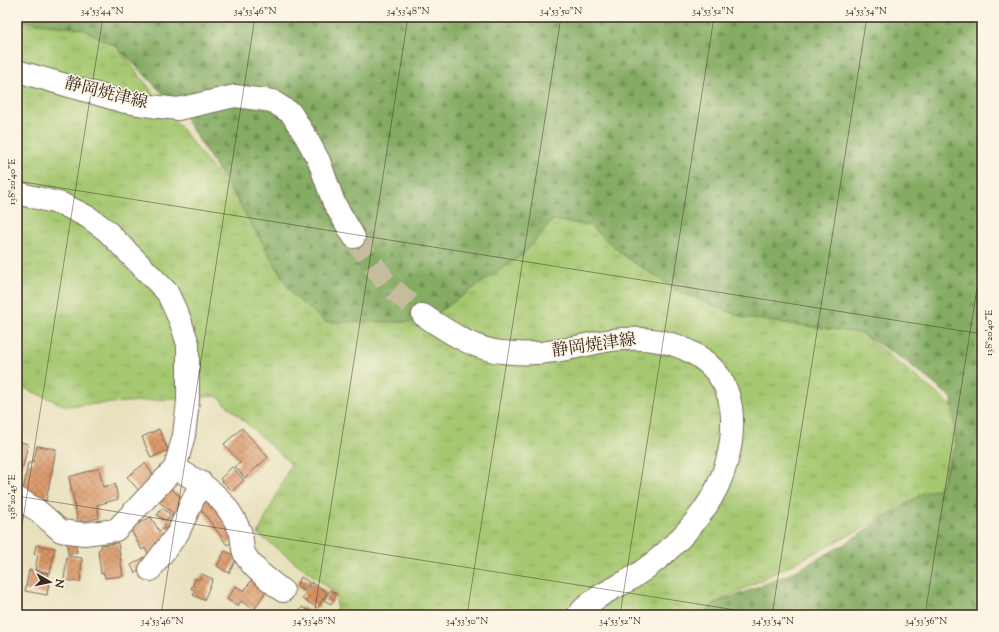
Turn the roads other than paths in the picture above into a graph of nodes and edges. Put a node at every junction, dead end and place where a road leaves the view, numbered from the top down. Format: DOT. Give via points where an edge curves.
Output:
graph roads {
  1 [pos="17,70"];
  2 [pos="17,194"];
  3 [pos="354,237"];
  4 [pos="423,315"];
  5 [pos="175,468"];
  6 [pos="201,482"];
  7 [pos="17,498"];
  8 [pos="150,570"];
  9 [pos="283,591"];
  10 [pos="578,615"];
  1 -- 3 [label="main road, 静岡焼津線" via="125,102 151,106 178,109 236,96 272,101 291,113 306,137 319,161 334,203"];
  2 -- 5 [label="main road" via="62,204 88,217 106,230 167,292 188,344 188,401 184,435"];
  4 -- 10 [label="main road, 静岡焼津線" via="464,342 500,352 533,354 623,338 668,342 691,351 709,364 722,380 730,401 733,420 731,441 725,467 703,511 670,549 650,566 594,601"];
  5 -- 6 [label="main road"];
  5 -- 7 [label="main road" via="116,530 84,534 61,531 37,510"];
  6 -- 8 [label="main road" via="178,532"];
  6 -- 9 [label="main road" via="230,510 241,533 243,553 253,567"];
}
